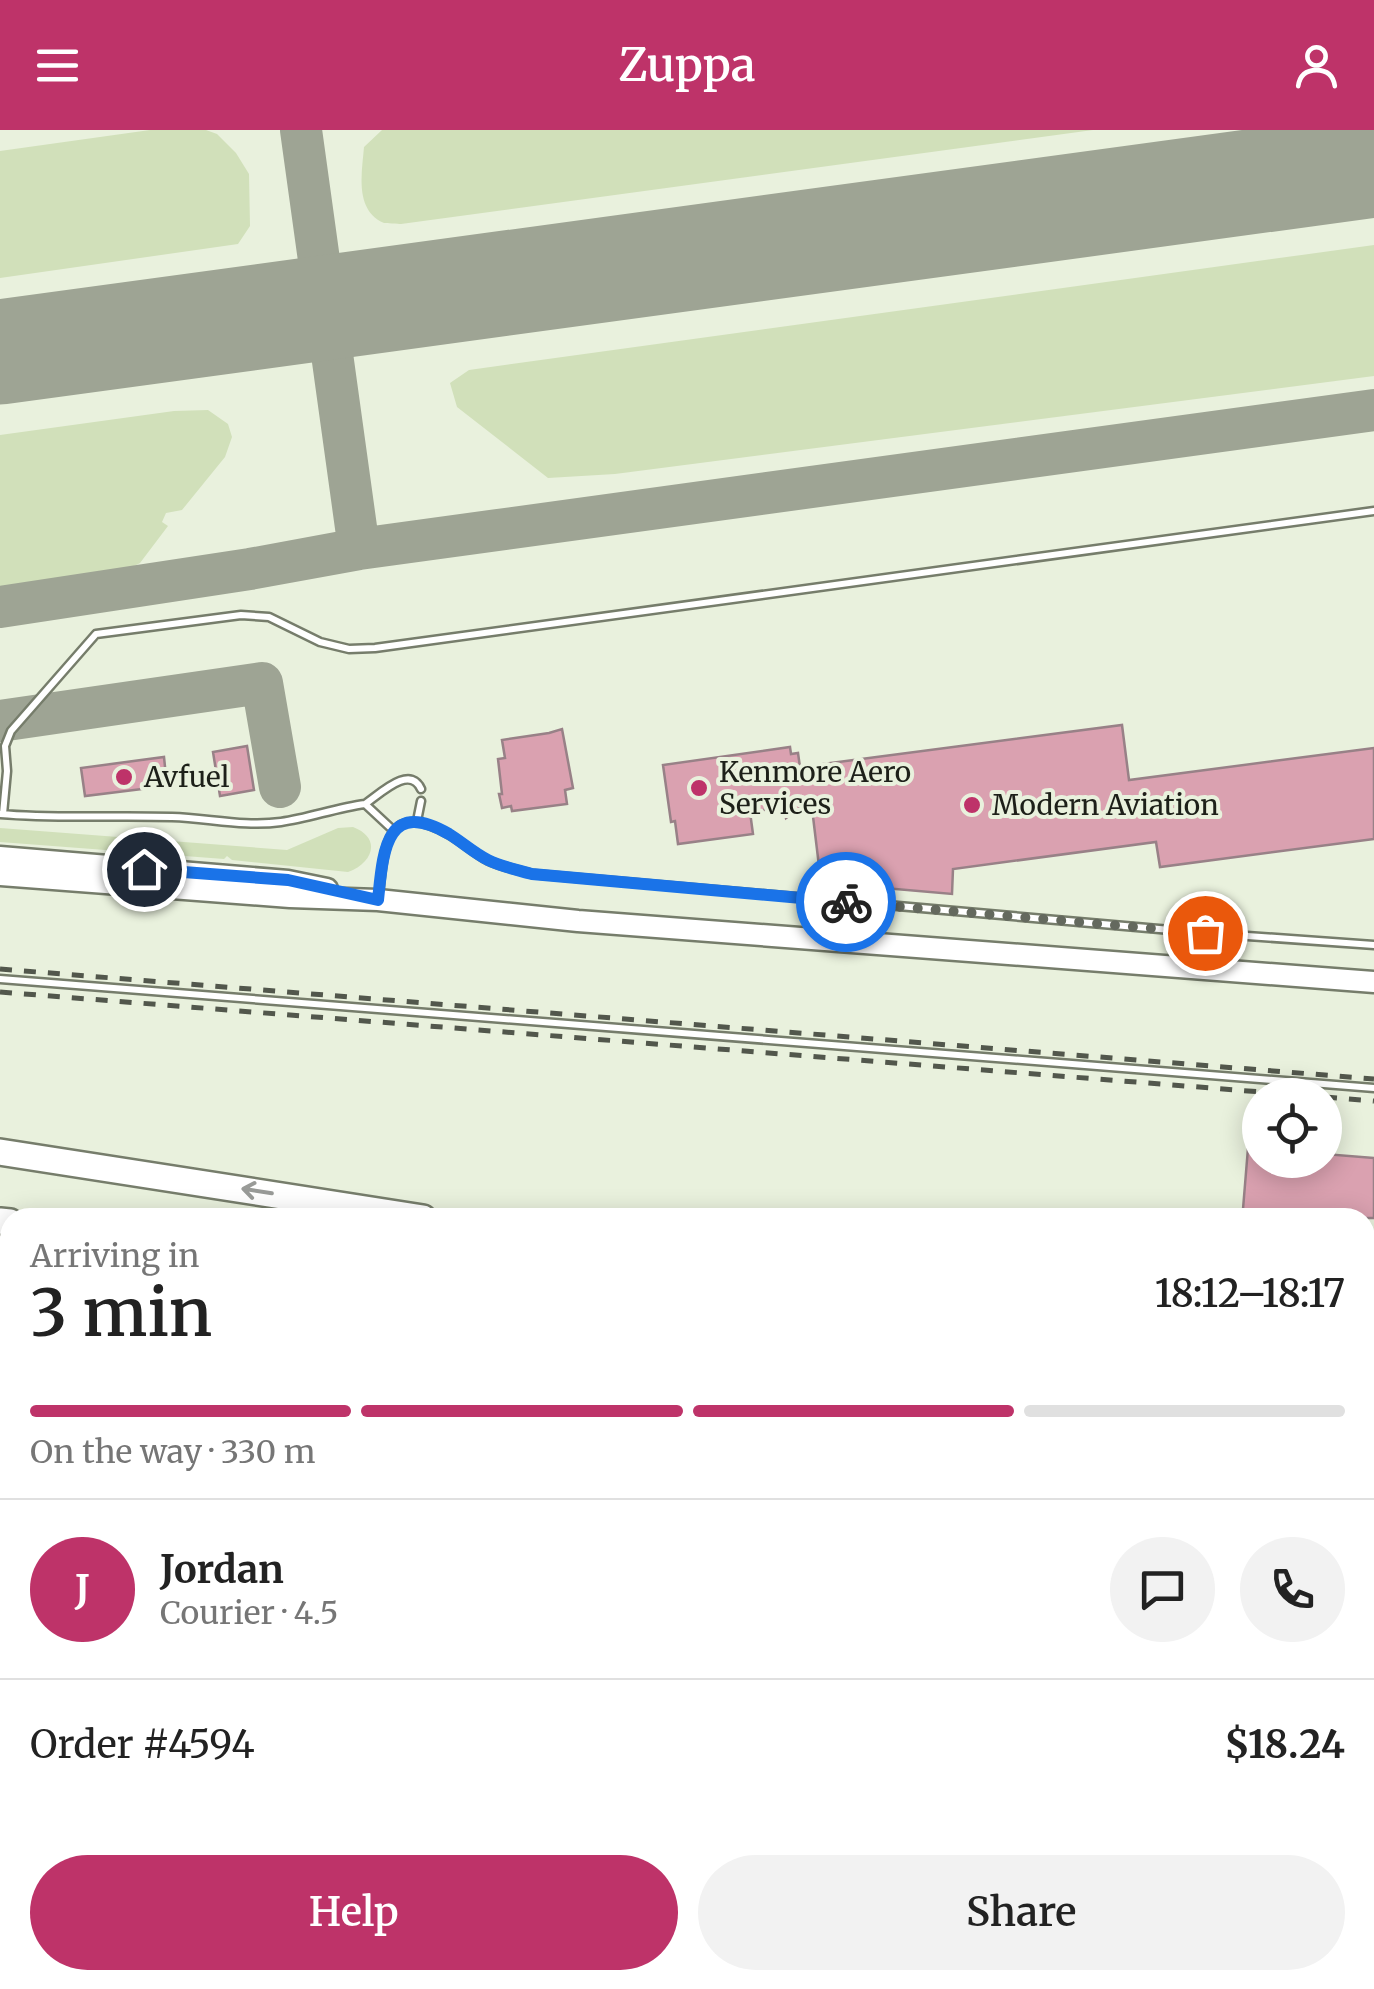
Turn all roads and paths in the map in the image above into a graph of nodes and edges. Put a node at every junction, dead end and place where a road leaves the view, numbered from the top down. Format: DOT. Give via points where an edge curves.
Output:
graph roads {
  1 [pos="1374,511"];
  2 [pos="421,789"];
  3 [pos="421,801"];
  4 [pos="365,804"];
  5 [pos="1,814"];
  6 [pos="418,821"];
  7 [pos="394,832"];
  8 [pos="0,857"];
  9 [pos="0,875"];
  10 [pos="378,900"];
  11 [pos="1374,945"];
  12 [pos="0,979"];
  13 [pos="1374,982"];
  14 [pos="1374,1088"];
  15 [pos="0,1152"];
  16 [pos="359,1208"];
  1 -- 5 [label="lane" via="375,648 320,642 269,617 241,614 96,634 11,731"];
  2 -- 4 [label="lane" via="414,778 405,778"];
  3 -- 6 [label="lane"];
  4 -- 5 [label="lane" via="277,823"];
  4 -- 7 [label="lane"];
  6 -- 7 [label="lane"];
  6 -- 11 [label="lane" via="487,860 532,874"];
  7 -- 10 [label="lane" via="384,849"];
  8 -- 10 [label="main road" via="288,880"];
  9 -- 10 [label="main road"];
  10 -- 13 [label="main road"];
  12 -- 14 [label="lane"];
  16 -- 15 [label="highway, one-way"];
}
